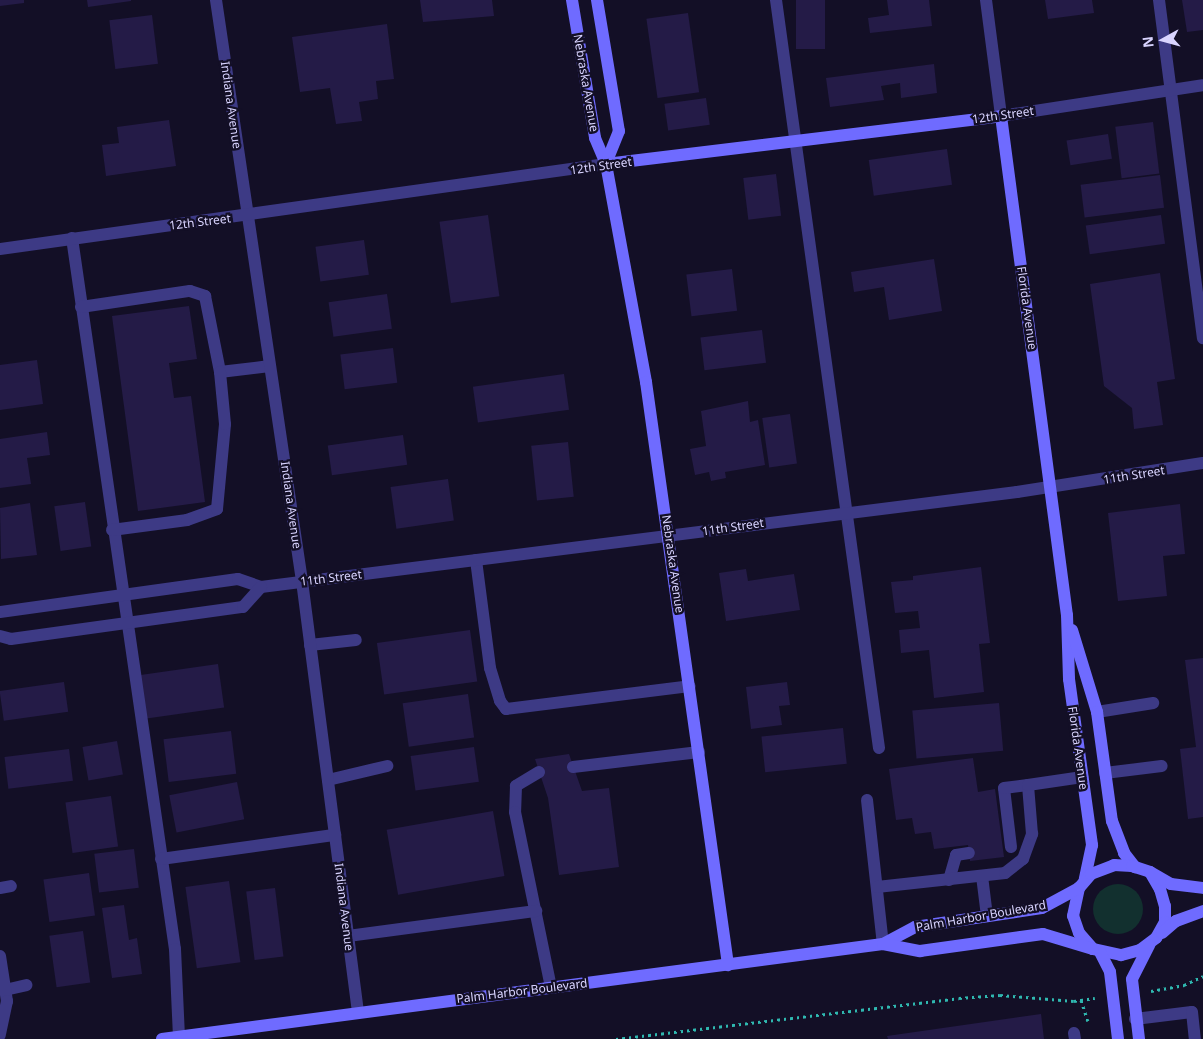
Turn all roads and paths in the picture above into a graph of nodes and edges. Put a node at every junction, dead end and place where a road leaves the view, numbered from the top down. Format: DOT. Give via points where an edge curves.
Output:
graph roads {
  1 [pos="216,0"];
  2 [pos="572,0"];
  3 [pos="597,0"];
  4 [pos="776,0"];
  5 [pos="986,0"];
  6 [pos="1159,0"];
  7 [pos="1203,85"];
  8 [pos="1172,90"];
  9 [pos="1001,116"];
  10 [pos="795,141"];
  11 [pos="606,164"];
  12 [pos="248,216"];
  13 [pos="72,238"];
  14 [pos="0,249"];
  15 [pos="81,307"];
  16 [pos="1203,338"];
  17 [pos="270,366"];
  18 [pos="220,372"];
  19 [pos="1203,463"];
  20 [pos="1051,487"];
  21 [pos="844,511"];
  22 [pos="112,530"];
  23 [pos="669,536"];
  24 [pos="476,560"];
  25 [pos="302,581"];
  26 [pos="262,587"];
  27 [pos="122,596"];
  28 [pos="0,612"];
  29 [pos="1067,615"];
  30 [pos="127,624"];
  31 [pos="0,636"];
  32 [pos="356,640"];
  33 [pos="310,646"];
  34 [pos="690,686"];
  35 [pos="1154,703"];
  36 [pos="1097,712"];
  37 [pos="879,748"];
  38 [pos="698,752"];
  39 [pos="387,766"];
  40 [pos="1162,766"];
  41 [pos="574,767"];
  42 [pos="539,772"];
  43 [pos="1105,773"];
  44 [pos="1082,777"];
  45 [pos="328,780"];
  46 [pos="1028,785"];
  47 [pos="867,800"];
  48 [pos="335,835"];
  49 [pos="1028,845"];
  50 [pos="969,853"];
  51 [pos="161,859"];
  52 [pos="1136,867"];
  53 [pos="1150,872"];
  54 [pos="982,876"];
  55 [pos="949,880"];
  56 [pos="1082,883"];
  57 [pos="877,887"];
  58 [pos="1203,888"];
  59 [pos="1203,910"];
  60 [pos="536,911"];
  61 [pos="987,916"];
  62 [pos="348,936"];
  63 [pos="1152,942"];
  64 [pos="883,944"];
  65 [pos="1097,950"];
  66 [pos="0,956"];
  67 [pos="728,965"];
  68 [pos="1203,976"];
  69 [pos="26,986"];
  70 [pos="551,987"];
  71 [pos="5,990"];
  72 [pos="1132,994"];
  73 [pos="1113,996"];
  74 [pos="358,1012"];
  75 [pos="1135,1019"];
  76 [pos="0,1035"];
  77 [pos="179,1037"];
  78 [pos="162,1039"];
  79 [pos="616,1039"];
  80 [pos="1118,1039"];
  81 [pos="1139,1039"];
  82 [pos="1195,1039"];
  1 -- 12 [label="street, Indiana Avenue"];
  2 -- 11 [label="main road, Nebraska Avenue" via="595,138"];
  3 -- 11 [label="main road, Nebraska Avenue" via="619,131"];
  4 -- 10 [label="street"];
  5 -- 9 [label="street, Florida Avenue"];
  6 -- 8 [label="street"];
  7 -- 8 [label="street, 12th Street"];
  8 -- 9 [label="street, 12th Street"];
  8 -- 16 [label="street"];
  9 -- 10 [label="main road, 12th Street"];
  9 -- 20 [label="main road, Florida Avenue"];
  10 -- 11 [label="main road, 12th Street"];
  10 -- 21 [label="street"];
  11 -- 12 [label="street, 12th Street"];
  11 -- 23 [label="main road, Nebraska Avenue" via="646,382"];
  12 -- 13 [label="street, 12th Street"];
  12 -- 17 [label="street, Indiana Avenue"];
  13 -- 14 [label="street, 12th Street"];
  13 -- 15 [label="street"];
  15 -- 18 [label="street" via="190,291 205,296"];
  15 -- 22 [label="street"];
  17 -- 18 [label="street"];
  17 -- 25 [label="street, Indiana Avenue"];
  18 -- 22 [label="street" via="226,424 217,509 187,520"];
  19 -- 20 [label="street, 11th Street"];
  20 -- 21 [label="street, 11th Street"];
  20 -- 29 [label="main road, Florida Avenue"];
  21 -- 23 [label="street, 11th Street"];
  21 -- 37 [label="street"];
  22 -- 27 [label="street"];
  23 -- 24 [label="street, 11th Street"];
  23 -- 34 [label="main road, Nebraska Avenue"];
  24 -- 25 [label="street, 11th Street"];
  24 -- 34 [label="street" via="490,668 506,710"];
  25 -- 26 [label="street, 11th Street"];
  25 -- 33 [label="street, Indiana Avenue"];
  26 -- 27 [label="street, 11th Street" via="238,579"];
  26 -- 30 [label="street" via="244,607"];
  27 -- 28 [label="street, 11th Street"];
  27 -- 30 [label="street"];
  29 -- 36 [label="main road, Florida Avenue"];
  29 -- 44 [label="main road, Florida Avenue" via="1069,679"];
  30 -- 31 [label="street" via="11,639"];
  30 -- 51 [label="street"];
  32 -- 33 [label="street"];
  33 -- 45 [label="street, Indiana Avenue"];
  34 -- 38 [label="main road, Nebraska Avenue"];
  35 -- 36 [label="street"];
  36 -- 43 [label="main road, Florida Avenue"];
  38 -- 41 [label="street"];
  38 -- 67 [label="main road, Nebraska Avenue"];
  39 -- 45 [label="street"];
  40 -- 43 [label="street"];
  42 -- 60 [label="street" via="516,786 515,812"];
  43 -- 52 [label="main road, Florida Avenue" via="1118,842"];
  44 -- 46 [label="street"];
  44 -- 56 [label="main road, Florida Avenue" via="1092,845"];
  45 -- 48 [label="street, Indiana Avenue"];
  46 -- 49 [label="street" via="1032,834"];
  46 -- 49 [label="street" via="1004,788 1007,848"];
  47 -- 57 [label="street"];
  48 -- 51 [label="street"];
  48 -- 62 [label="street, Indiana Avenue"];
  49 -- 54 [label="street" via="1023,859 1005,873"];
  50 -- 55 [label="street" via="956,855"];
  51 -- 77 [label="street" via="175,949"];
  52 -- 53 [label="main road"];
  52 -- 56 [label="main road" via="1105,867"];
  53 -- 58 [label="main road" via="1171,884"];
  53 -- 63 [label="main road" via="1165,906 1165,922"];
  54 -- 55 [label="street"];
  54 -- 61 [label="street"];
  55 -- 57 [label="street"];
  56 -- 61 [label="main road, Palm Harbor Boulevard" via="1042,908"];
  56 -- 65 [label="main road" via="1073,916 1079,933"];
  57 -- 64 [label="street"];
  59 -- 63 [label="main road" via="1176,921"];
  60 -- 62 [label="street"];
  60 -- 70 [label="street"];
  61 -- 64 [label="main road, Palm Harbor Boulevard" via="915,927"];
  62 -- 74 [label="street, Indiana Avenue"];
  63 -- 65 [label="main road" via="1122,955"];
  63 -- 72 [label="main road" via="1132,979"];
  64 -- 65 [label="main road, Palm Harbor Boulevard" via="920,951 1043,934"];
  64 -- 67 [label="main road, Palm Harbor Boulevard"];
  65 -- 73 [label="main road" via="1110,972"];
  66 -- 71 [label="street"];
  67 -- 70 [label="main road, Palm Harbor Boulevard"];
  68 -- 72 [label="path" via="1184,985"];
  69 -- 71 [label="street"];
  70 -- 74 [label="main road, Palm Harbor Boulevard"];
  71 -- 76 [label="street" via="7,1001"];
  72 -- 75 [label="main road"];
  73 -- 79 [label="path" via="1074,1001 1000,996 959,998"];
  73 -- 80 [label="main road"];
  74 -- 77 [label="main road, Palm Harbor Boulevard"];
  75 -- 81 [label="main road"];
  75 -- 82 [label="street" via="1192,1012"];
  77 -- 78 [label="main road, Palm Harbor Boulevard"];
}
